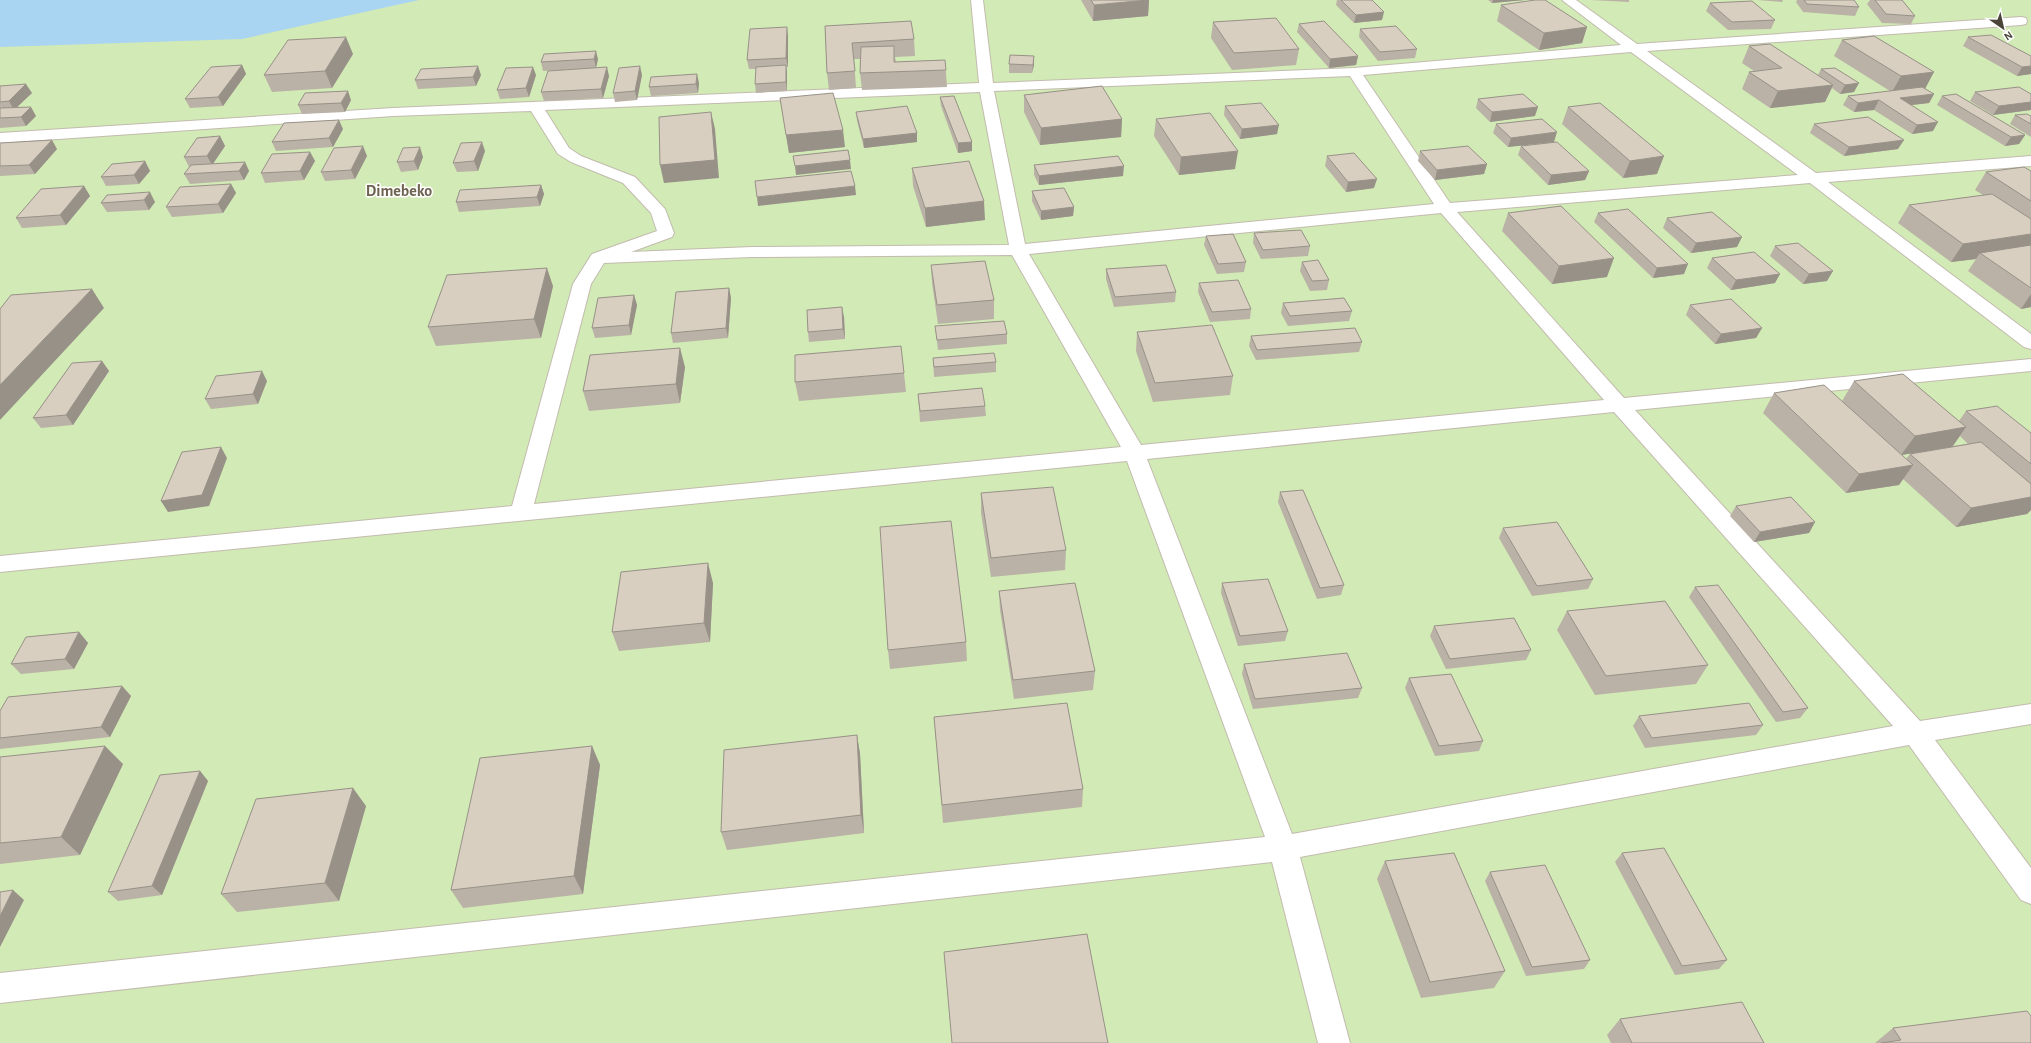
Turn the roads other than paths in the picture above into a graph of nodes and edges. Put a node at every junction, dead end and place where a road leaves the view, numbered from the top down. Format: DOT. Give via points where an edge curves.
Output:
graph roads {
  1 [pos="977,0"];
  2 [pos="1568,0"];
  3 [pos="2021,21"];
  4 [pos="1634,48"];
  5 [pos="1354,72"];
  6 [pos="986,87"];
  7 [pos="535,106"];
  8 [pos="0,138"];
  9 [pos="2031,161"];
  10 [pos="1811,177"];
  11 [pos="1445,208"];
  12 [pos="1018,250"];
  13 [pos="598,258"];
  14 [pos="2031,343"];
  15 [pos="2031,365"];
  16 [pos="1620,406"];
  17 [pos="1136,453"];
  18 [pos="521,513"];
  19 [pos="0,564"];
  20 [pos="2031,714"];
  21 [pos="1915,733"];
  22 [pos="1283,848"];
  23 [pos="2031,890"];
  24 [pos="0,988"];
  25 [pos="1334,1043"];
  1 -- 6 [label="street"];
  2 -- 4 [label="street"];
  3 -- 4 [label="street"];
  4 -- 5 [label="street"];
  4 -- 10 [label="street"];
  5 -- 6 [label="street"];
  5 -- 11 [label="street"];
  6 -- 7 [label="street"];
  6 -- 12 [label="street"];
  7 -- 8 [label="street" via="393,112"];
  7 -- 13 [label="street" via="563,151 576,159 629,180 659,212 666,233"];
  9 -- 10 [label="street"];
  10 -- 11 [label="street"];
  10 -- 14 [label="street"];
  11 -- 12 [label="street"];
  11 -- 16 [label="street"];
  12 -- 13 [label="street" via="752,252"];
  12 -- 17 [label="street"];
  13 -- 18 [label="street" via="582,284"];
  15 -- 16 [label="street"];
  16 -- 17 [label="street"];
  16 -- 21 [label="street"];
  17 -- 18 [label="street"];
  17 -- 22 [label="street"];
  18 -- 19 [label="street"];
  20 -- 21 [label="street"];
  21 -- 22 [label="street"];
  21 -- 23 [label="street"];
  22 -- 24 [label="street"];
  22 -- 25 [label="street"];
}
